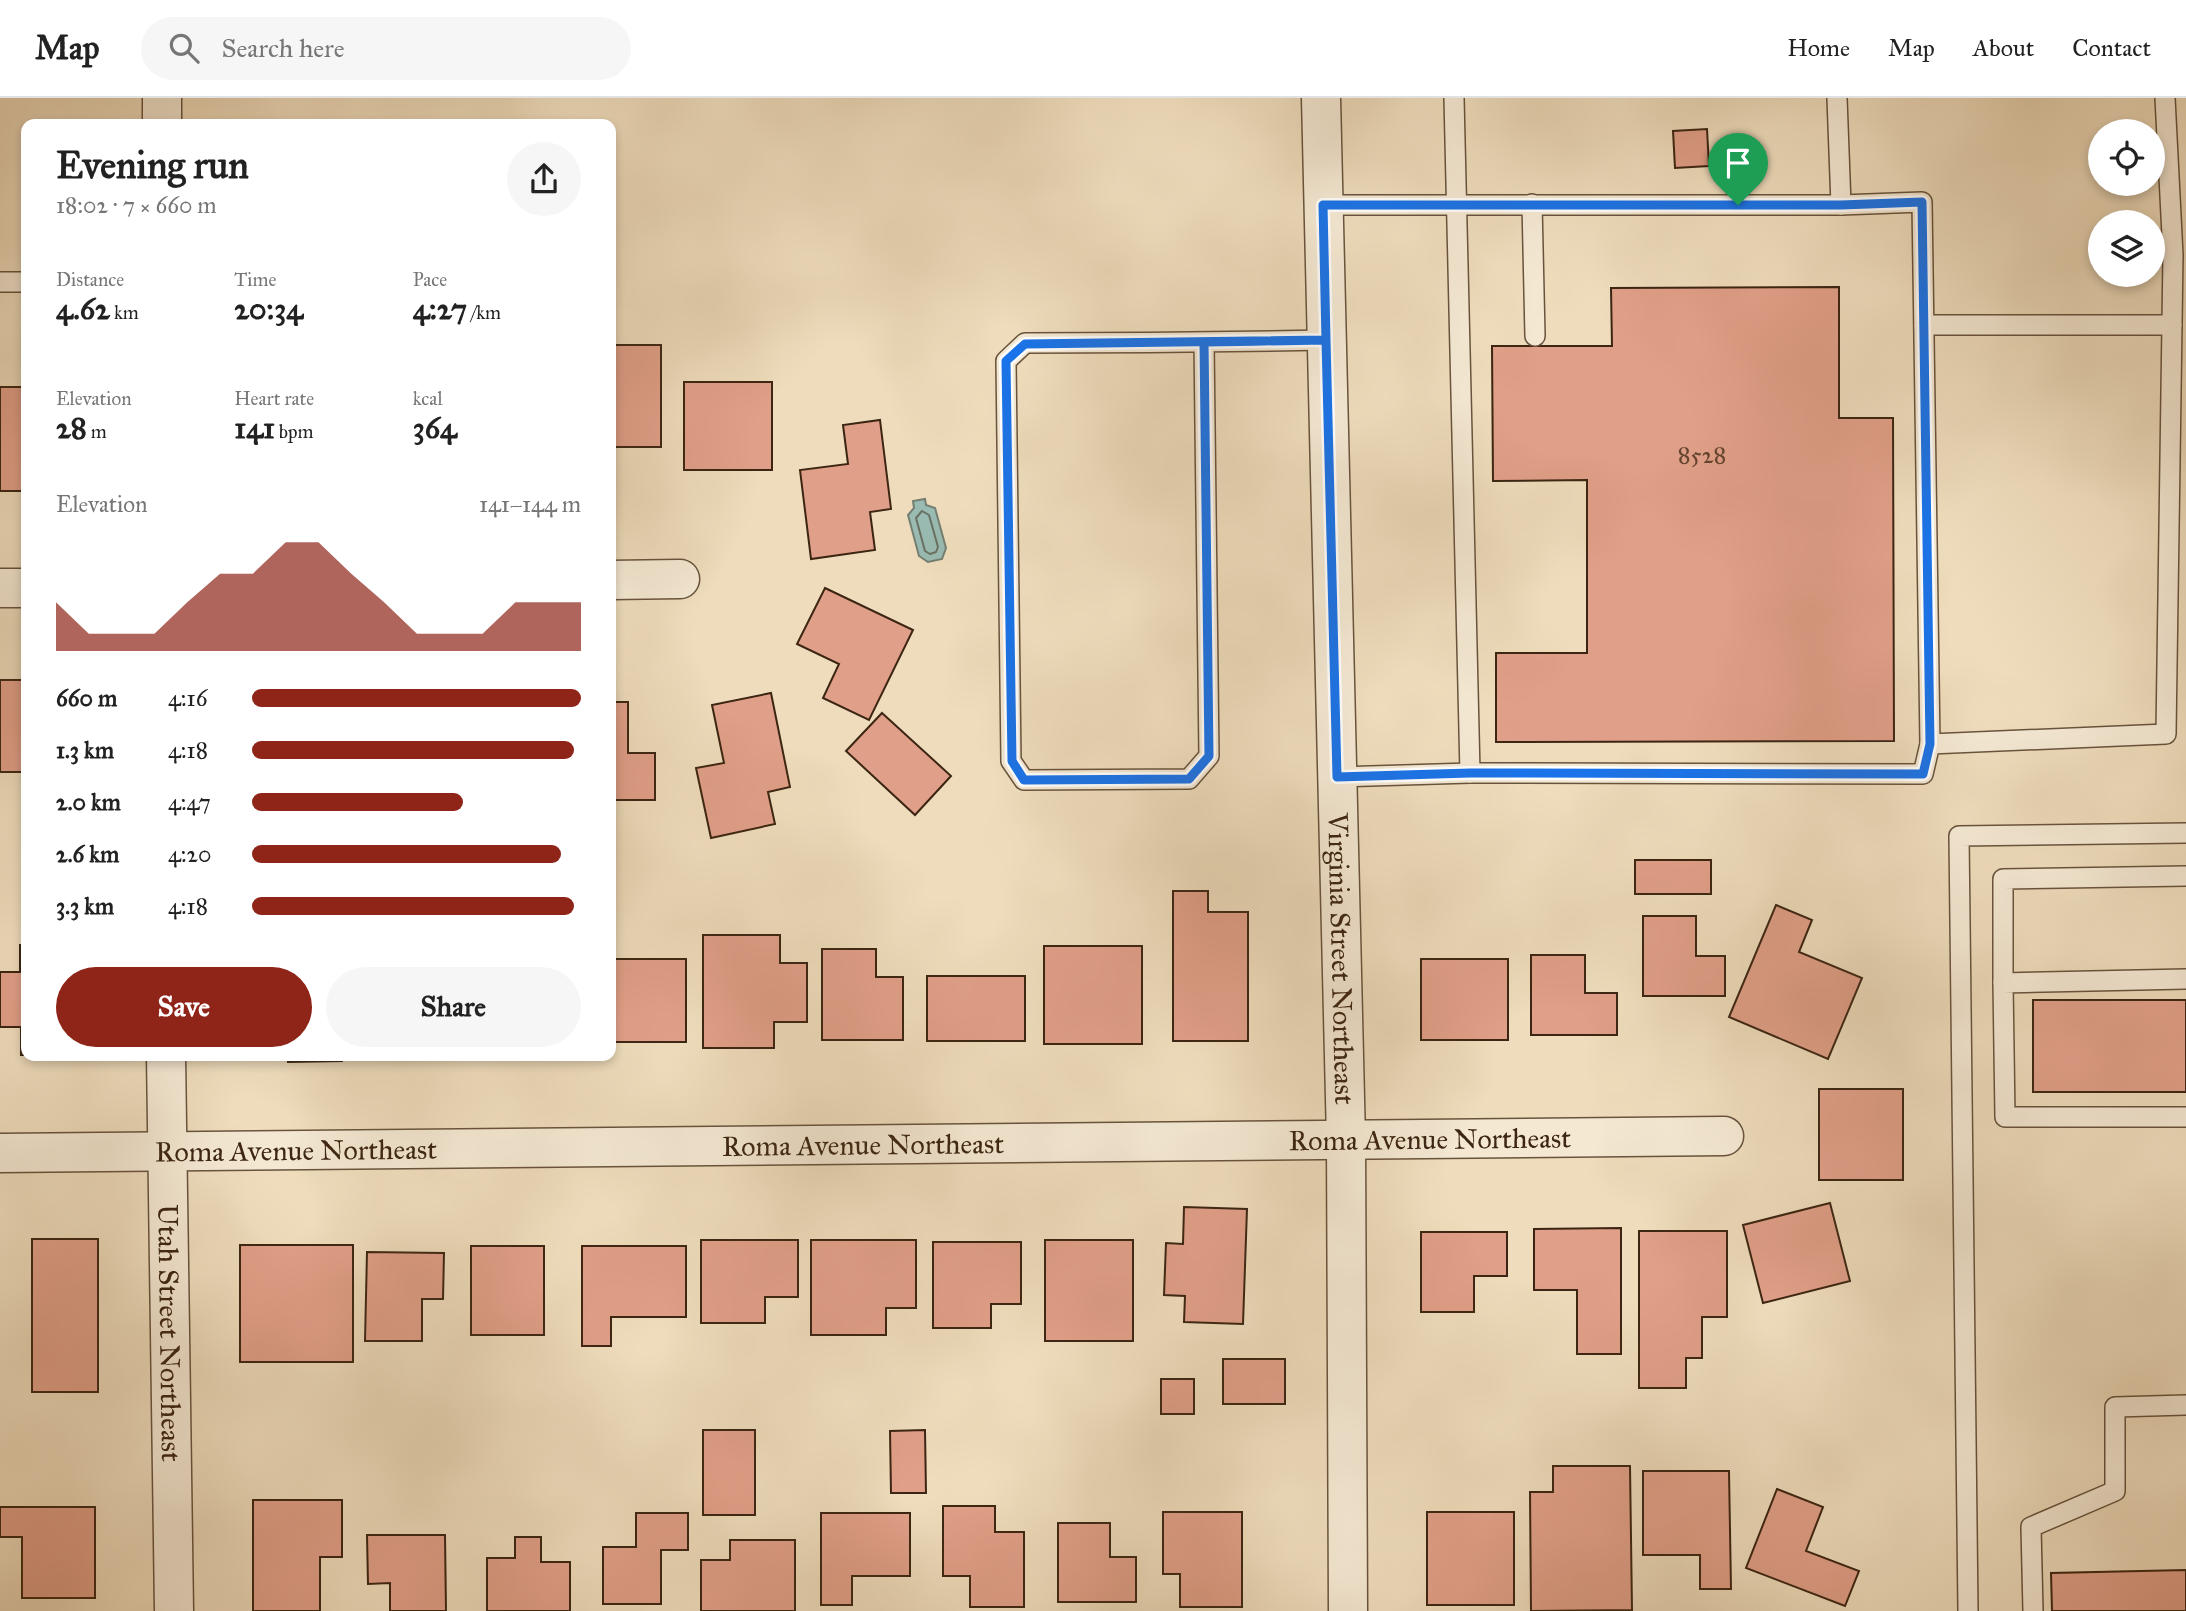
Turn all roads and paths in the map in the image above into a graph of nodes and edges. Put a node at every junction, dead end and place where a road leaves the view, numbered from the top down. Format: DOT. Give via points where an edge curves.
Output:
graph roads {
  1 [pos="162,98"];
  2 [pos="1321,98"];
  3 [pos="1454,98"];
  4 [pos="1837,98"];
  5 [pos="2165,98"];
  6 [pos="162,119"];
  7 [pos="1456,204"];
  8 [pos="1532,204"];
  9 [pos="1323,205"];
  10 [pos="1841,205"];
  11 [pos="0,282"];
  12 [pos="21,282"];
  13 [pos="1924,325"];
  14 [pos="2172,326"];
  15 [pos="1535,336"];
  16 [pos="1326,340"];
  17 [pos="1204,342"];
  18 [pos="680,579"];
  19 [pos="616,580"];
  20 [pos="0,588"];
  21 [pos="21,588"];
  22 [pos="1930,744"];
  23 [pos="1470,773"];
  24 [pos="1337,777"];
  25 [pos="2186,833"];
  26 [pos="2186,876"];
  27 [pos="2186,979"];
  28 [pos="2003,983"];
  29 [pos="166,1061"];
  30 [pos="2186,1117"];
  31 [pos="1724,1136"];
  32 [pos="1346,1140"];
  33 [pos="166,1152"];
  34 [pos="0,1153"];
  35 [pos="2186,1405"];
  36 [pos="174,1611"];
  37 [pos="1348,1611"];
  38 [pos="1968,1611"];
  39 [pos="2033,1611"];
  1 -- 6 [label="street"];
  2 -- 9 [label="street, Virginia Street Northeast"];
  3 -- 7 [label="lane"];
  4 -- 10 [label="lane"];
  5 -- 14 [label="lane"];
  7 -- 8 [label="lane"];
  7 -- 9 [label="lane"];
  7 -- 23 [label="lane"];
  8 -- 10 [label="lane"];
  8 -- 15 [label="lane"];
  9 -- 16 [label="street, Virginia Street Northeast"];
  10 -- 13 [label="lane" via="1922,202"];
  11 -- 12 [label="lane"];
  13 -- 14 [label="lane"];
  13 -- 22 [label="lane"];
  14 -- 22 [label="lane" via="2166,734"];
  16 -- 17 [label="lane"];
  16 -- 24 [label="street, Virginia Street Northeast"];
  17 -- 17 [label="lane" via="1025,344 1006,361 1012,761 1024,780 1189,779 1209,756"];
  18 -- 19 [label="street"];
  20 -- 21 [label="street"];
  22 -- 23 [label="lane" via="1923,774"];
  23 -- 24 [label="lane"];
  24 -- 32 [label="street, Virginia Street Northeast"];
  25 -- 38 [label="lane" via="1959,836"];
  26 -- 28 [label="lane" via="2003,879"];
  27 -- 28 [label="lane"];
  28 -- 30 [label="lane" via="2005,1117"];
  29 -- 33 [label="street, Utah Street Northeast"];
  31 -- 32 [label="street, Roma Avenue Northeast"];
  32 -- 33 [label="street, Roma Avenue Northeast"];
  32 -- 37 [label="street, Virginia Street Northeast"];
  33 -- 34 [label="street, Roma Avenue Northeast"];
  33 -- 36 [label="street, Utah Street Northeast"];
  35 -- 39 [label="lane" via="2116,1407 2116,1491 2031,1527"];
}
